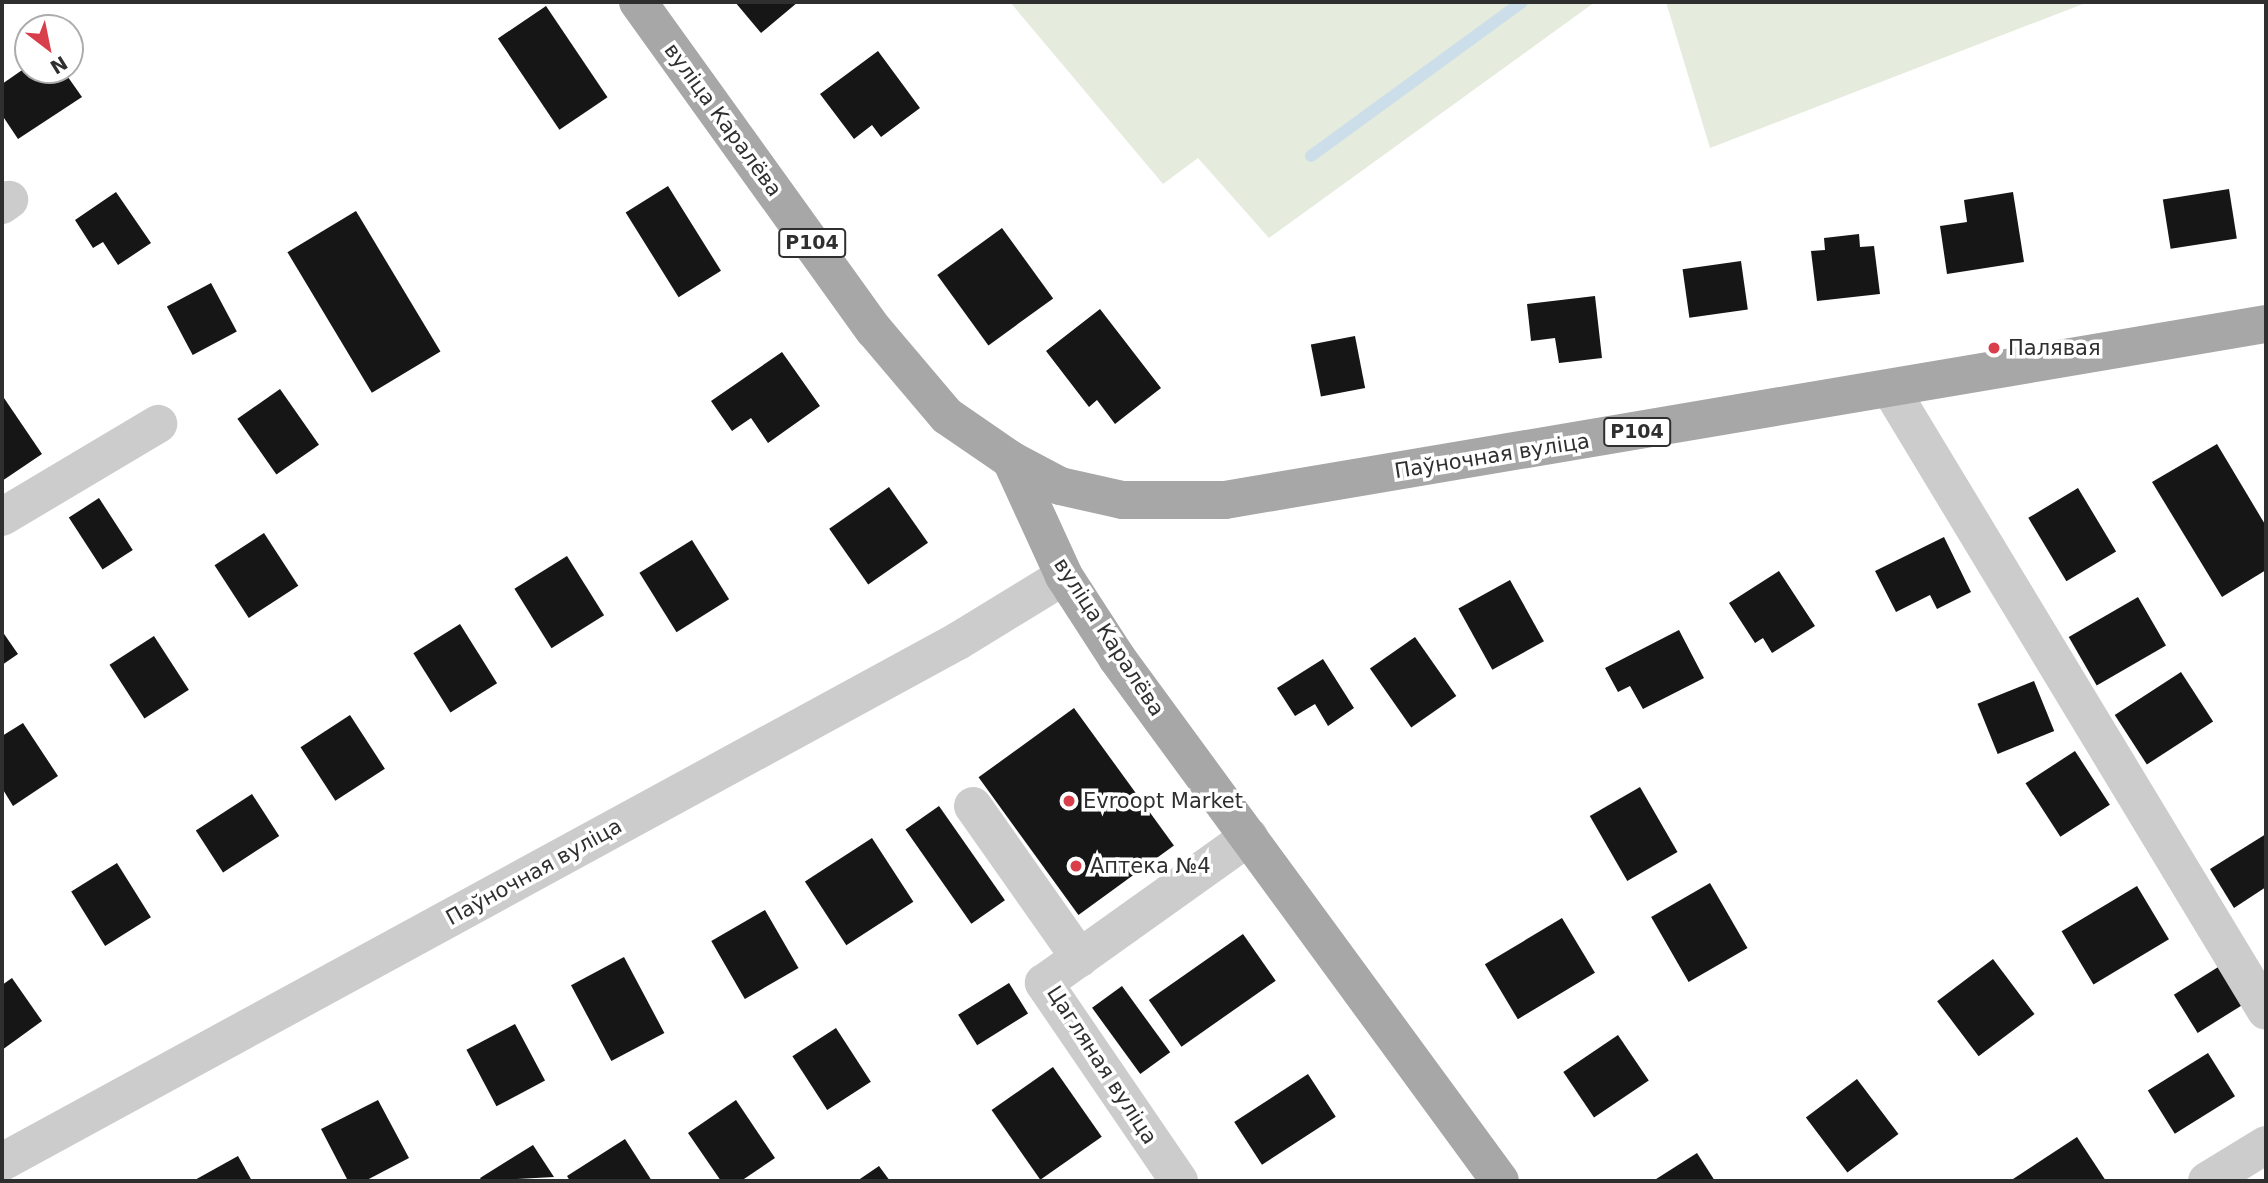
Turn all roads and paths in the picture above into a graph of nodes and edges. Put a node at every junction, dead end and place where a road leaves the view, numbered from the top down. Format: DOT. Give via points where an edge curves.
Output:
graph roads {
  1 [pos="638,2"];
  2 [pos="2266,324"];
  3 [pos="1891,390"];
  4 [pos="158,424"];
  5 [pos="1011,460"];
  6 [pos="2,517"];
  7 [pos="1064,576"];
  8 [pos="973,806"];
  9 [pos="1249,838"];
  10 [pos="1080,958"];
  11 [pos="2266,1011"];
  12 [pos="2266,1145"];
  13 [pos="2,1162"];
  14 [pos="1179,1181"];
  15 [pos="1500,1181"];
  16 [pos="2207,1181"];
  1 -- 5 [label="main road, вуліца Каралёва / Р104" via="874,330 947,416"];
  2 -- 3 [label="main road, Паўночная вуліца / Р104"];
  3 -- 5 [label="main road, Паўночная вуліца / Р104" via="1225,500 1122,500 1060,486"];
  3 -- 11 [label="street"];
  4 -- 6 [label="street"];
  5 -- 7 [label="main road, вуліца Каралёва"];
  7 -- 9 [label="main road, вуліца Каралёва"];
  7 -- 13 [label="street, Паўночная вуліца" via="958,641"];
  8 -- 10 [label="street"];
  9 -- 10 [label="street, Цагляная вуліца"];
  9 -- 15 [label="main road, вуліца Каралёва"];
  10 -- 14 [label="street, Цагляная вуліца" via="1044,983"];
  12 -- 16 [label="street"];
}
